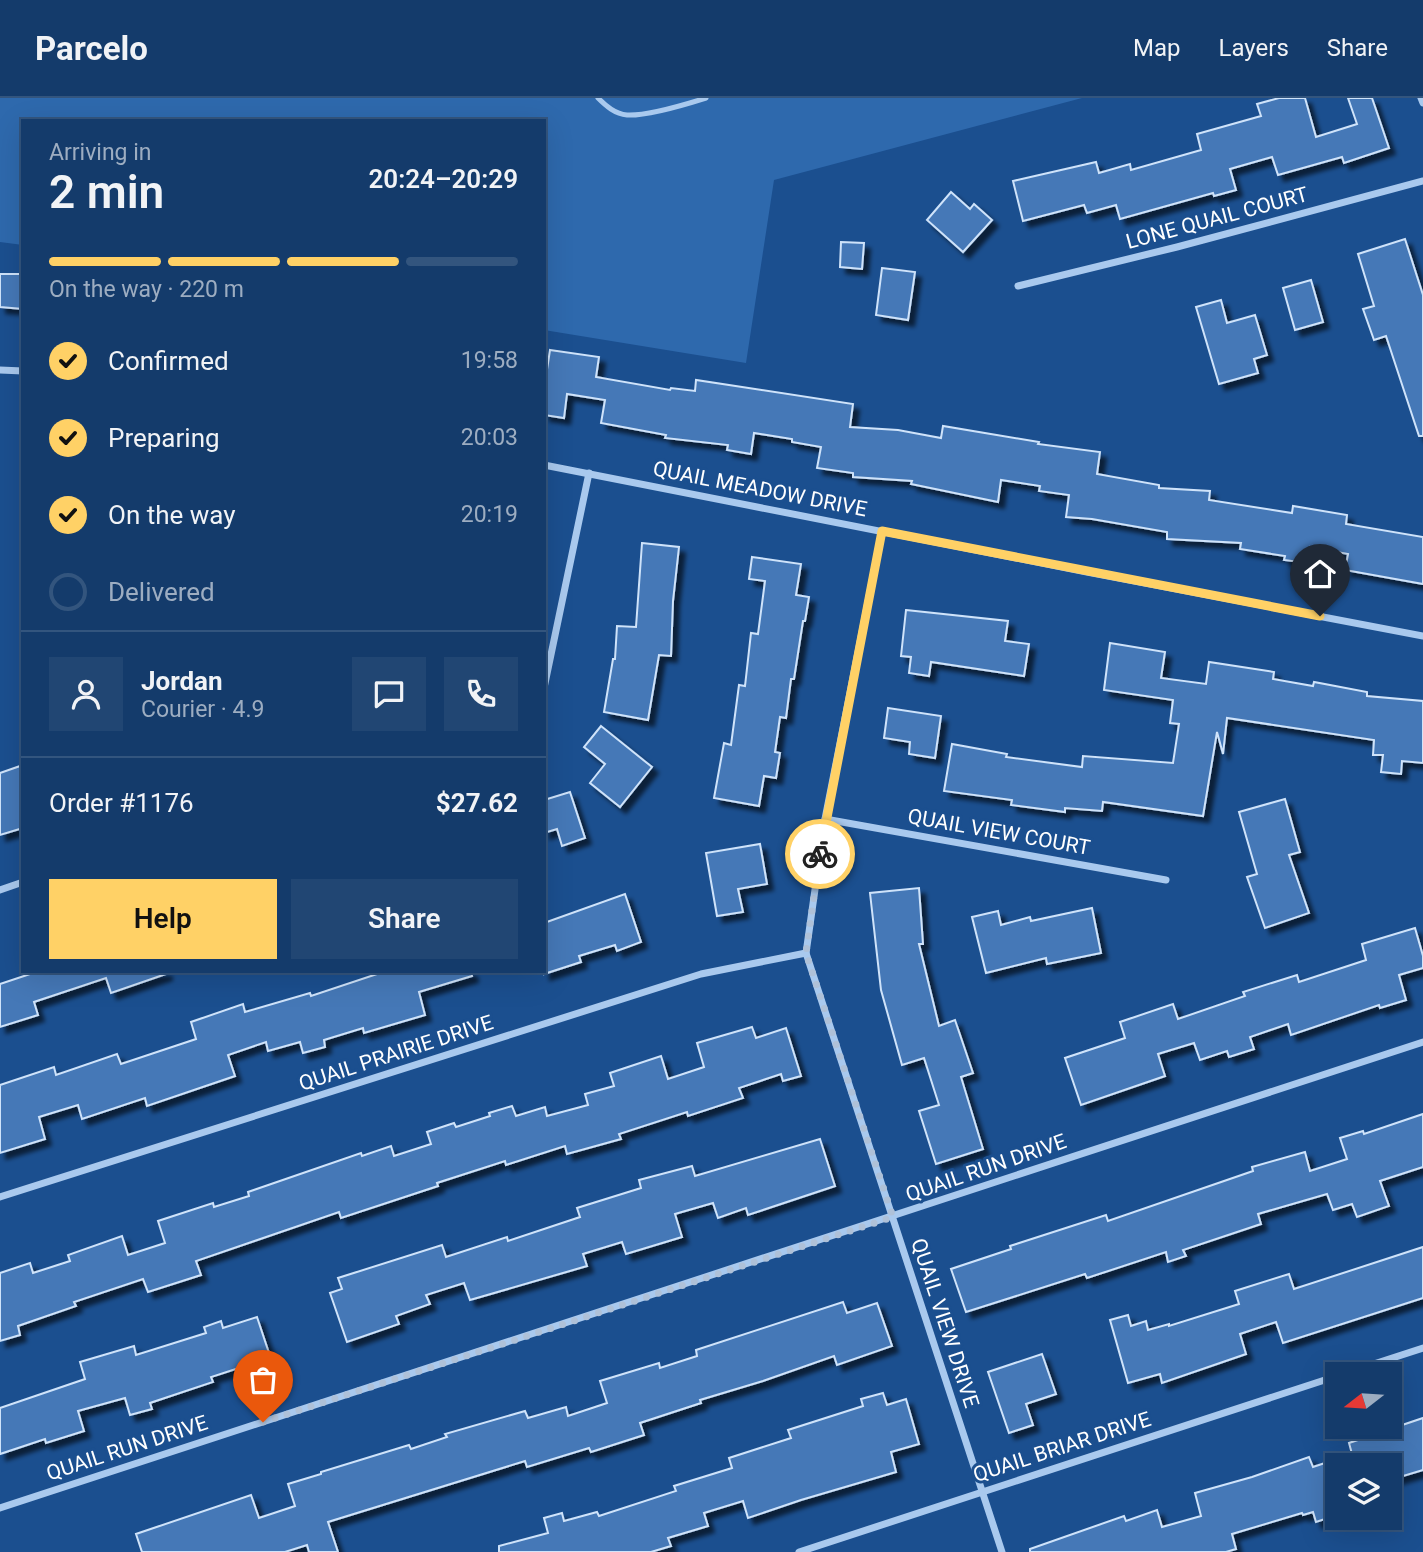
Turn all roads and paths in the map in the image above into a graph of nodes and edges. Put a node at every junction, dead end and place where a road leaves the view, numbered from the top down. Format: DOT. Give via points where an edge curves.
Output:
graph roads {
  1 [pos="598,98"];
  2 [pos="706,98"];
  3 [pos="1423,181"];
  4 [pos="1018,286"];
  5 [pos="0,370"];
  6 [pos="21,371"];
  7 [pos="546,465"];
  8 [pos="589,473"];
  9 [pos="882,531"];
  10 [pos="1423,636"];
  11 [pos="546,678"];
  12 [pos="825,819"];
  13 [pos="1166,880"];
  14 [pos="21,883"];
  15 [pos="0,890"];
  16 [pos="806,953"];
  17 [pos="1423,1042"];
  18 [pos="0,1197"];
  19 [pos="893,1217"];
  20 [pos="1423,1348"];
  21 [pos="1380,1362"];
  22 [pos="1325,1380"];
  23 [pos="982,1491"];
  24 [pos="0,1508"];
  25 [pos="799,1552"];
  26 [pos="1002,1552"];
  1 -- 2 [label="lane" via="608,109 627,115"];
  3 -- 4 [label="street, LONE QUAIL COURT"];
  5 -- 6 [label="street"];
  7 -- 8 [label="street, QUAIL MEADOW DRIVE"];
  8 -- 9 [label="street, QUAIL MEADOW DRIVE"];
  8 -- 11 [label="street"];
  9 -- 10 [label="street, QUAIL MEADOW DRIVE"];
  9 -- 12 [label="street, QUAIL VIEW DRIVE"];
  12 -- 13 [label="street, QUAIL VIEW COURT"];
  12 -- 16 [label="street, QUAIL VIEW DRIVE"];
  14 -- 15 [label="street"];
  16 -- 18 [label="street, QUAIL PRAIRIE DRIVE" via="701,974"];
  16 -- 19 [label="street, QUAIL VIEW DRIVE"];
  17 -- 19 [label="street, QUAIL RUN DRIVE"];
  19 -- 23 [label="street, QUAIL VIEW DRIVE"];
  19 -- 24 [label="street, QUAIL RUN DRIVE"];
  20 -- 21 [label="street"];
  22 -- 23 [label="street, QUAIL BRIAR DRIVE"];
  23 -- 25 [label="street, QUAIL BRIAR DRIVE"];
  23 -- 26 [label="street, QUAIL VIEW DRIVE"];
}
